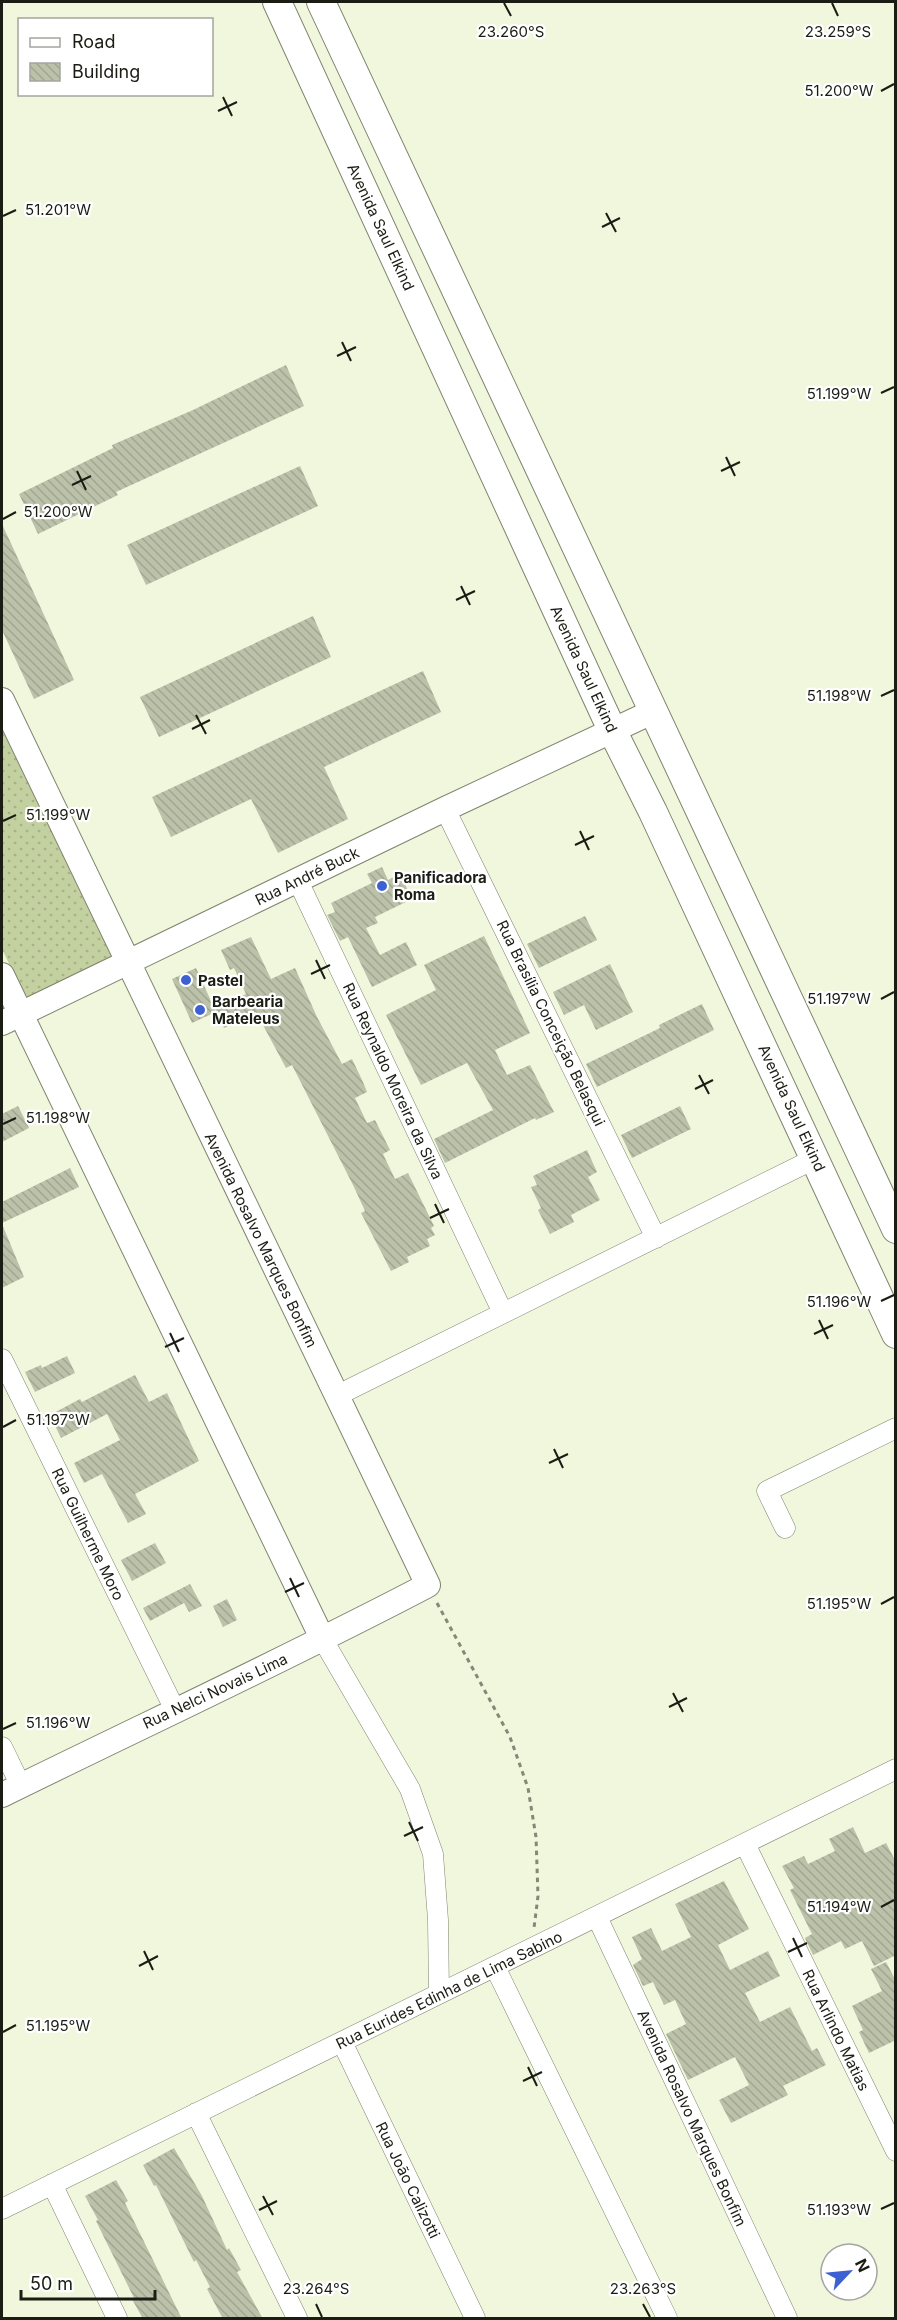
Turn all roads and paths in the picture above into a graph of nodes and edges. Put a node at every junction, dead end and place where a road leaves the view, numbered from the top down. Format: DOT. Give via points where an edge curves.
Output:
graph roads {
  1 [pos="277,2"];
  2 [pos="321,2"];
  3 [pos="2,700"];
  4 [pos="652,712"];
  5 [pos="612,730"];
  6 [pos="445,809"];
  7 [pos="298,881"];
  8 [pos="127,962"];
  9 [pos="2,975"];
  10 [pos="11,1018"];
  11 [pos="816,1158"];
  12 [pos="896,1229"];
  13 [pos="656,1238"];
  14 [pos="503,1313"];
  15 [pos="896,1334"];
  16 [pos="2,1359"];
  17 [pos="336,1396"];
  18 [pos="896,1428"];
  19 [pos="785,1528"];
  20 [pos="428,1586"];
  21 [pos="323,1640"];
  22 [pos="175,1710"];
  23 [pos="2,1747"];
  24 [pos="895,1771"];
  25 [pos="11,1790"];
  26 [pos="745,1844"];
  27 [pos="597,1917"];
  28 [pos="531,1950"];
  29 [pos="495,1967"];
  30 [pos="439,1994"];
  31 [pos="342,2042"];
  32 [pos="196,2113"];
  33 [pos="896,2151"];
  34 [pos="52,2184"];
  35 [pos="2,2209"];
  36 [pos="117,2319"];
  37 [pos="297,2319"];
  38 [pos="475,2319"];
  39 [pos="667,2319"];
  40 [pos="787,2319"];
  1 -- 5 [label="main road, Avenida Saul Elkind"];
  2 -- 4 [label="main road"];
  3 -- 8 [label="street, Avenida Rosalvo Marques Bonfim"];
  4 -- 5 [label="street, Rua André Buck"];
  4 -- 12 [label="main road"];
  5 -- 6 [label="street, Rua André Buck"];
  5 -- 11 [label="main road, Avenida Saul Elkind"];
  6 -- 7 [label="street, Rua André Buck"];
  6 -- 13 [label="street, Rua Brasília Conceição Belasqui"];
  7 -- 8 [label="street, Rua André Buck"];
  7 -- 14 [label="street, Rua Reynaldo Moreira da Silva"];
  8 -- 10 [label="street, Rua André Buck"];
  8 -- 17 [label="street, Avenida Rosalvo Marques Bonfim"];
  9 -- 10 [label="street"];
  10 -- 21 [label="street"];
  11 -- 13 [label="street"];
  11 -- 15 [label="main road, Avenida Saul Elkind"];
  13 -- 14 [label="street"];
  14 -- 17 [label="street"];
  16 -- 22 [label="street, Rua Guilherme Moro"];
  17 -- 20 [label="street, Avenida Rosalvo Marques Bonfim"];
  18 -- 19 [label="street" via="767,1491"];
  20 -- 21 [label="street, Rua Nelci Novais Lima"];
  20 -- 28 [label="path" via="510,1737 528,1788 536,1837 538,1896"];
  21 -- 22 [label="street, Rua Nelci Novais Lima"];
  21 -- 30 [label="street" via="410,1789 433,1854"];
  22 -- 25 [label="street, Rua Nelci Novais Lima"];
  23 -- 25 [label="street"];
  24 -- 26 [label="street, Rua Eurides Edinha de Lima Sabino"];
  26 -- 27 [label="street, Rua Eurides Edinha de Lima Sabino"];
  26 -- 33 [label="street, Rua Arlindo Matias"];
  27 -- 28 [label="street, Rua Eurides Edinha de Lima Sabino"];
  27 -- 40 [label="street, Avenida Rosalvo Marques Bonfim"];
  28 -- 29 [label="street, Rua Eurides Edinha de Lima Sabino"];
  29 -- 30 [label="street, Rua Eurides Edinha de Lima Sabino"];
  29 -- 39 [label="street"];
  30 -- 31 [label="street, Rua Eurides Edinha de Lima Sabino"];
  31 -- 32 [label="street, Rua Eurides Edinha de Lima Sabino"];
  31 -- 38 [label="street, Rua João Calizotti"];
  32 -- 34 [label="street, Rua Eurides Edinha de Lima Sabino"];
  32 -- 37 [label="street"];
  34 -- 35 [label="street, Rua Eurides Edinha de Lima Sabino"];
  34 -- 36 [label="street"];
}
